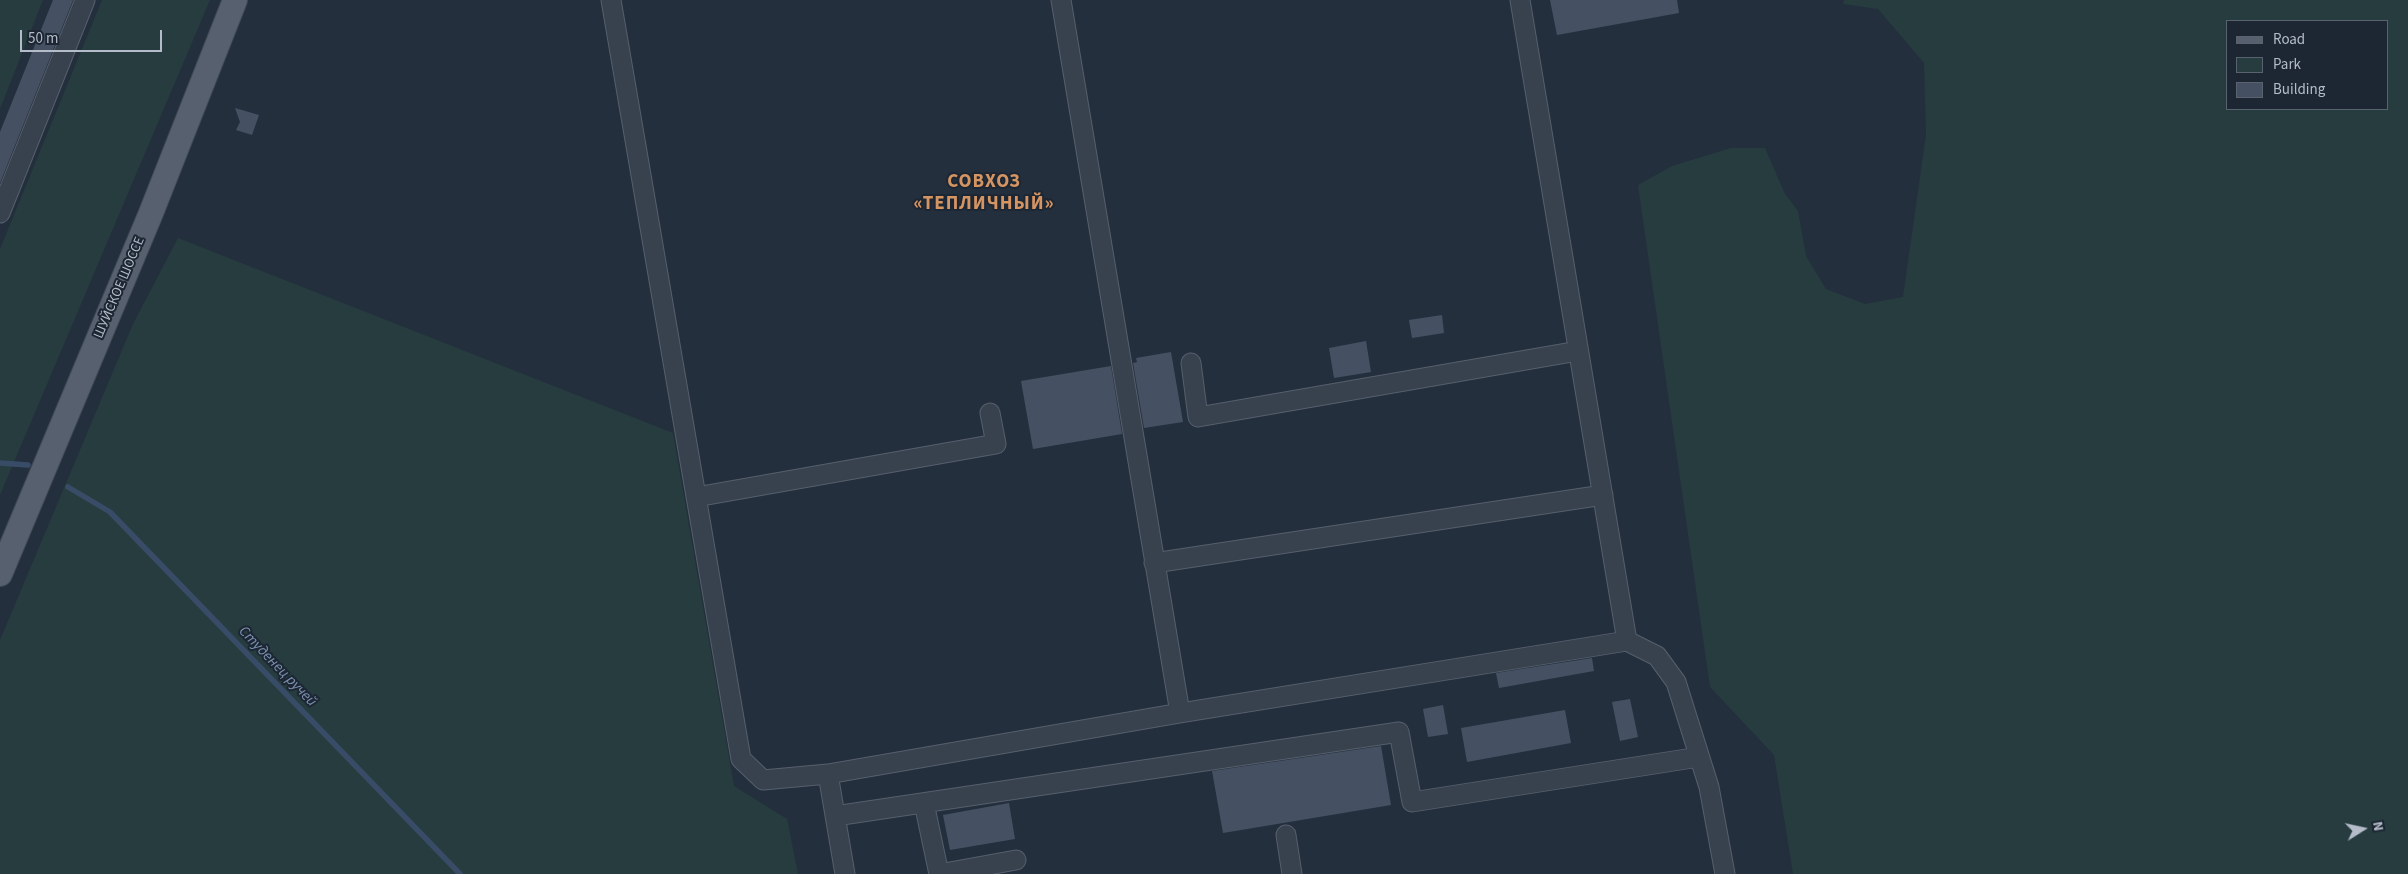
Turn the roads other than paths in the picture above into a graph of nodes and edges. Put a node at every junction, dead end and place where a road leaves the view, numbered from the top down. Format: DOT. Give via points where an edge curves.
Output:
graph roads {
  1 [pos="85,0"];
  2 [pos="235,0"];
  3 [pos="611,0"];
  4 [pos="1061,0"];
  5 [pos="1520,0"];
  6 [pos="0,213"];
  7 [pos="1578,351"];
  8 [pos="1191,363"];
  9 [pos="990,413"];
  10 [pos="1603,495"];
  11 [pos="696,498"];
  12 [pos="1154,563"];
  13 [pos="0,574"];
  14 [pos="1627,641"];
  15 [pos="1180,713"];
  16 [pos="1699,757"];
  17 [pos="828,774"];
  18 [pos="924,803"];
  19 [pos="836,816"];
  20 [pos="1286,836"];
  21 [pos="1016,860"];
  22 [pos="845,874"];
  23 [pos="939,874"];
  24 [pos="1292,874"];
  25 [pos="1725,874"];
  1 -- 6 [label="lane"];
  2 -- 13 [label="main road, ШУЙСКОЕ ШОССЕ" via="151,213"];
  3 -- 11 [label="lane"];
  4 -- 12 [label="lane"];
  5 -- 7 [label="lane"];
  7 -- 8 [label="lane" via="1198,417"];
  7 -- 10 [label="lane"];
  9 -- 11 [label="lane" via="996,444"];
  10 -- 12 [label="lane"];
  10 -- 14 [label="lane"];
  11 -- 17 [label="lane" via="741,759 763,780"];
  12 -- 15 [label="lane"];
  14 -- 15 [label="lane"];
  14 -- 16 [label="lane" via="1657,656 1676,682"];
  15 -- 17 [label="lane"];
  16 -- 18 [label="lane" via="1412,802 1399,732"];
  16 -- 25 [label="lane" via="1709,786"];
  17 -- 19 [label="lane"];
  18 -- 19 [label="lane"];
  18 -- 23 [label="lane"];
  19 -- 22 [label="lane"];
  20 -- 24 [label="lane"];
  21 -- 23 [label="lane"];
}
